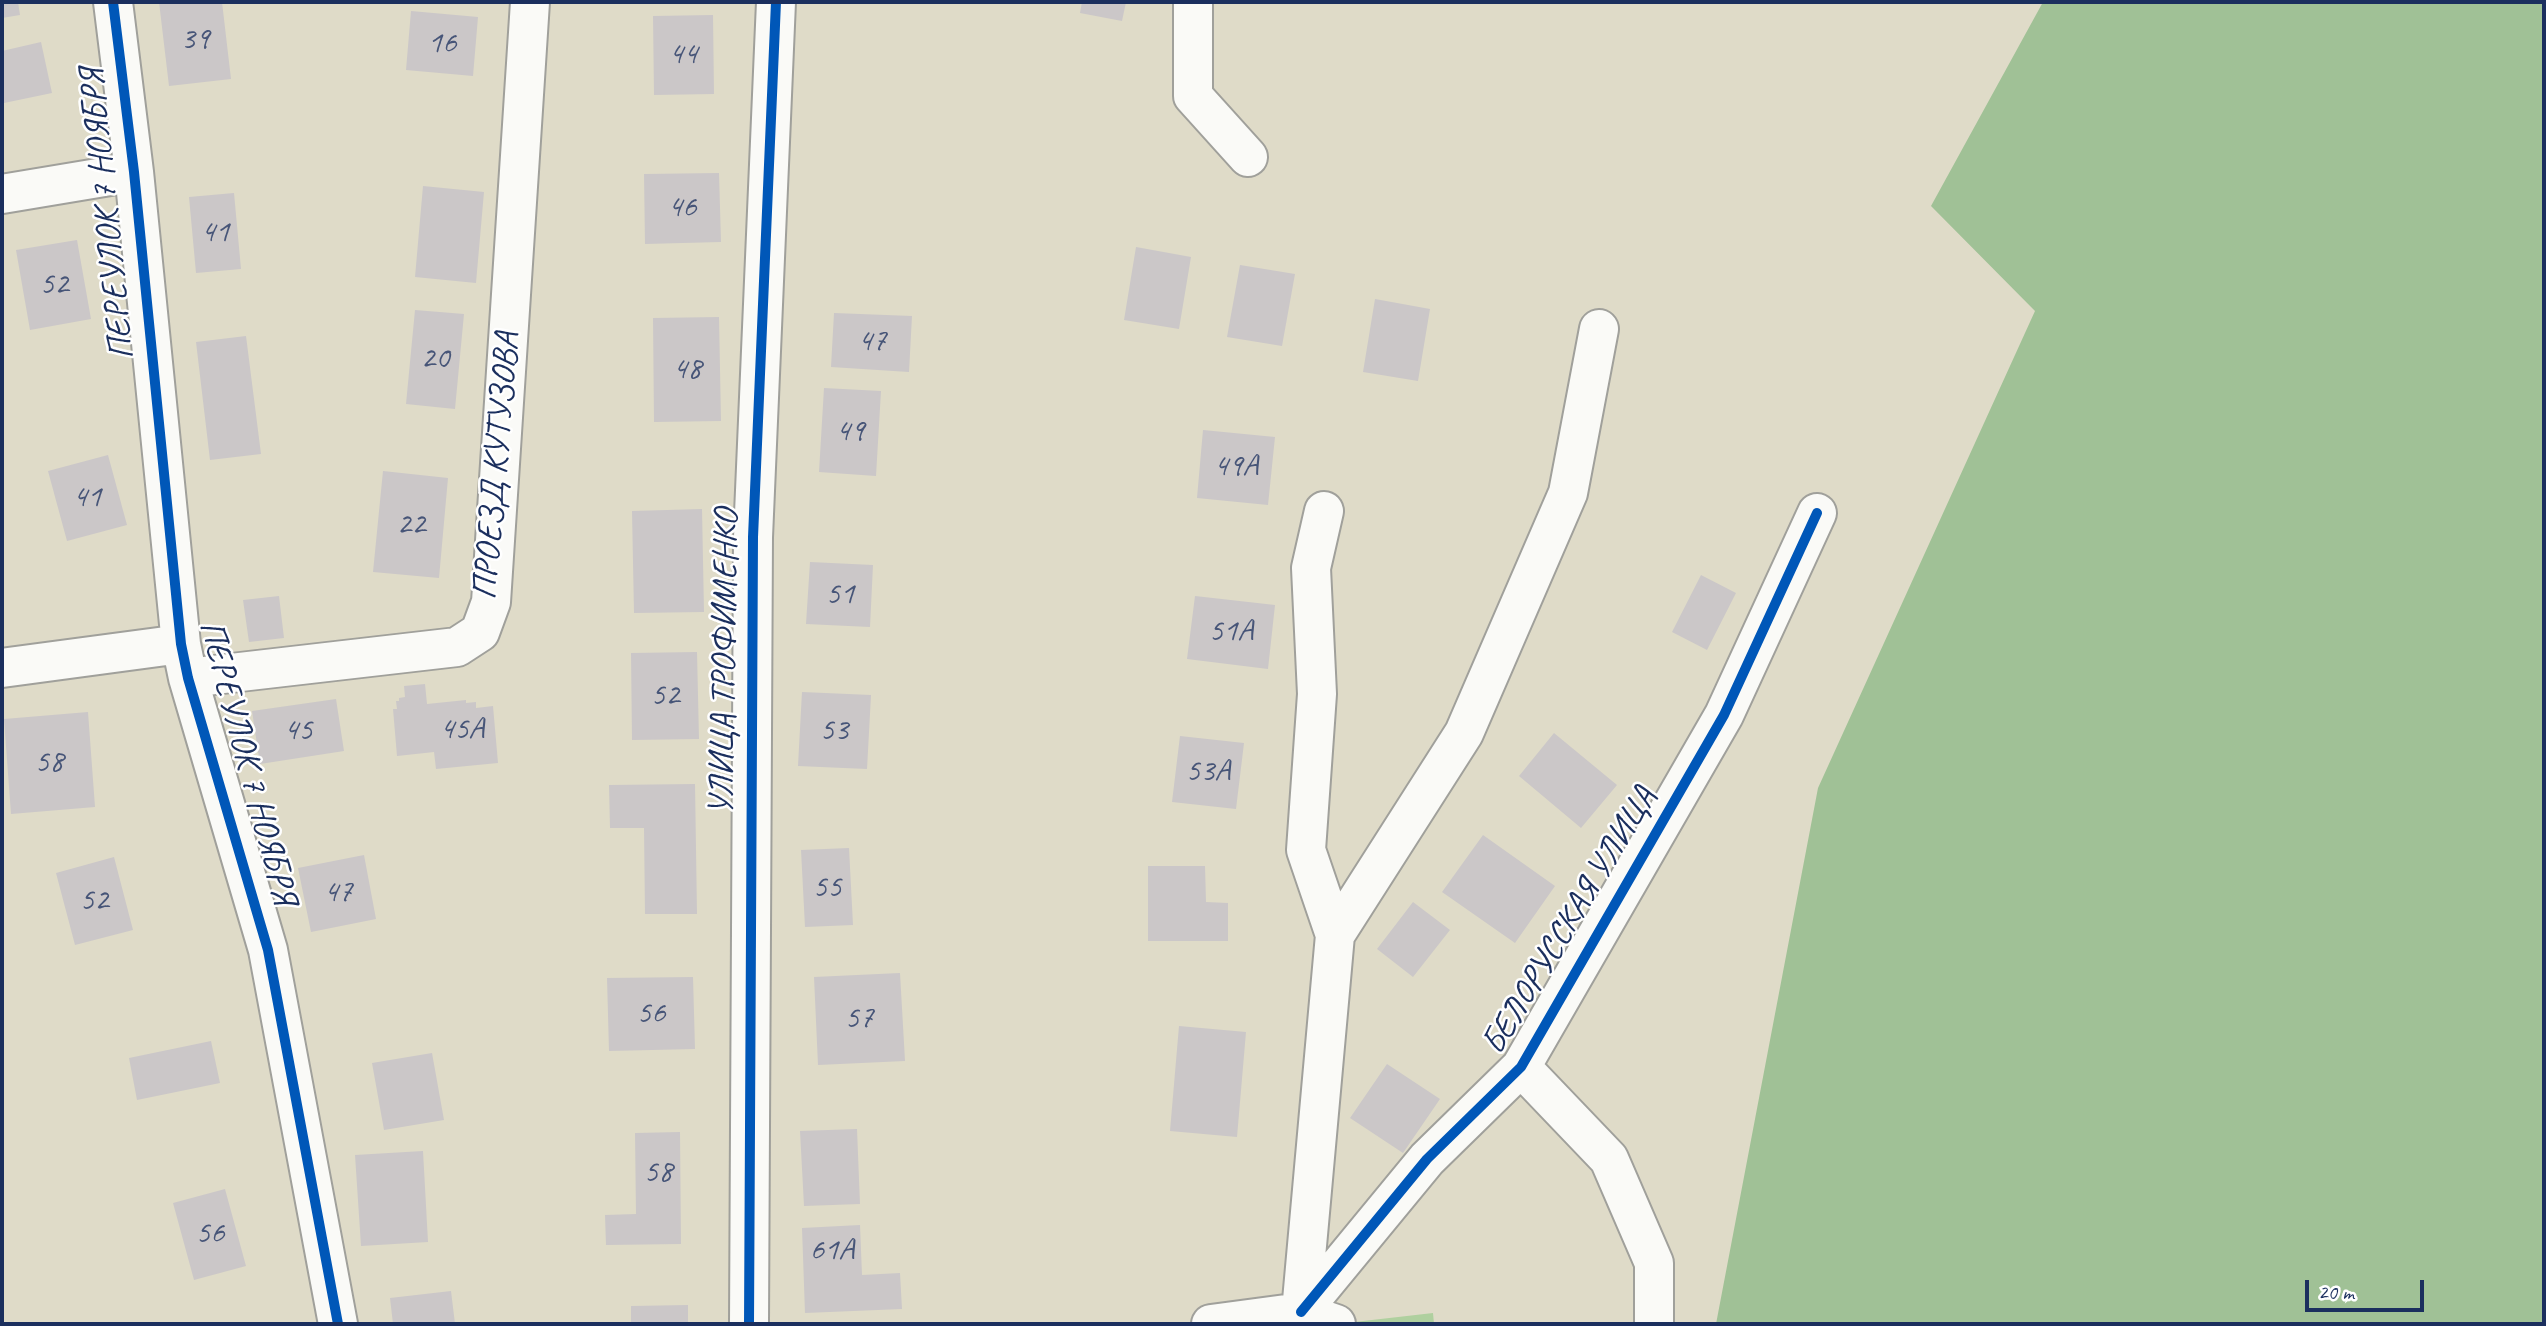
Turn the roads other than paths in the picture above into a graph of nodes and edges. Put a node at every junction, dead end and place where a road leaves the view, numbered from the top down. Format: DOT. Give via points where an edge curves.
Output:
graph roads {
  1 [pos="113,2"];
  2 [pos="530,2"];
  3 [pos="776,2"];
  4 [pos="1193,2"];
  5 [pos="1248,157"];
  6 [pos="134,172"];
  7 [pos="2,194"];
  8 [pos="1599,328"];
  9 [pos="1324,511"];
  10 [pos="1817,513"];
  11 [pos="184,661"];
  12 [pos="2,668"];
  13 [pos="1335,935"];
  14 [pos="1521,1067"];
  15 [pos="1319,1318"];
  16 [pos="338,1324"];
  17 [pos="749,1324"];
  18 [pos="1210,1324"];
  19 [pos="1654,1324"];
  1 -- 6 [label="street, ПЕРЕУЛОК 7 НОЯБРЯ"];
  2 -- 11 [label="street, ПРОЕЗД КУТУЗОВА" via="491,602 480,632 457,647"];
  3 -- 17 [label="street, УЛИЦА ТРОФИМЕНКО" via="753,537"];
  4 -- 5 [label="street" via="1193,96"];
  6 -- 7 [label="street"];
  6 -- 11 [label="street, ПЕРЕУЛОК 7 НОЯБРЯ"];
  8 -- 13 [label="street" via="1568,493 1464,733"];
  9 -- 13 [label="street" via="1311,568 1317,694 1306,850"];
  10 -- 14 [label="street, БЕЛОРУССКАЯ УЛИЦА" via="1724,715"];
  11 -- 12 [label="street, ПРОЕЗД КУТУЗОВА"];
  11 -- 16 [label="street, ПЕРЕУЛОК 7 НОЯБРЯ" via="268,950"];
  13 -- 15 [label="street"];
  14 -- 15 [label="street, БЕЛОРУССКАЯ УЛИЦА" via="1427,1159"];
  14 -- 19 [label="street" via="1609,1159 1654,1263"];
  15 -- 18 [label="street"];
}
